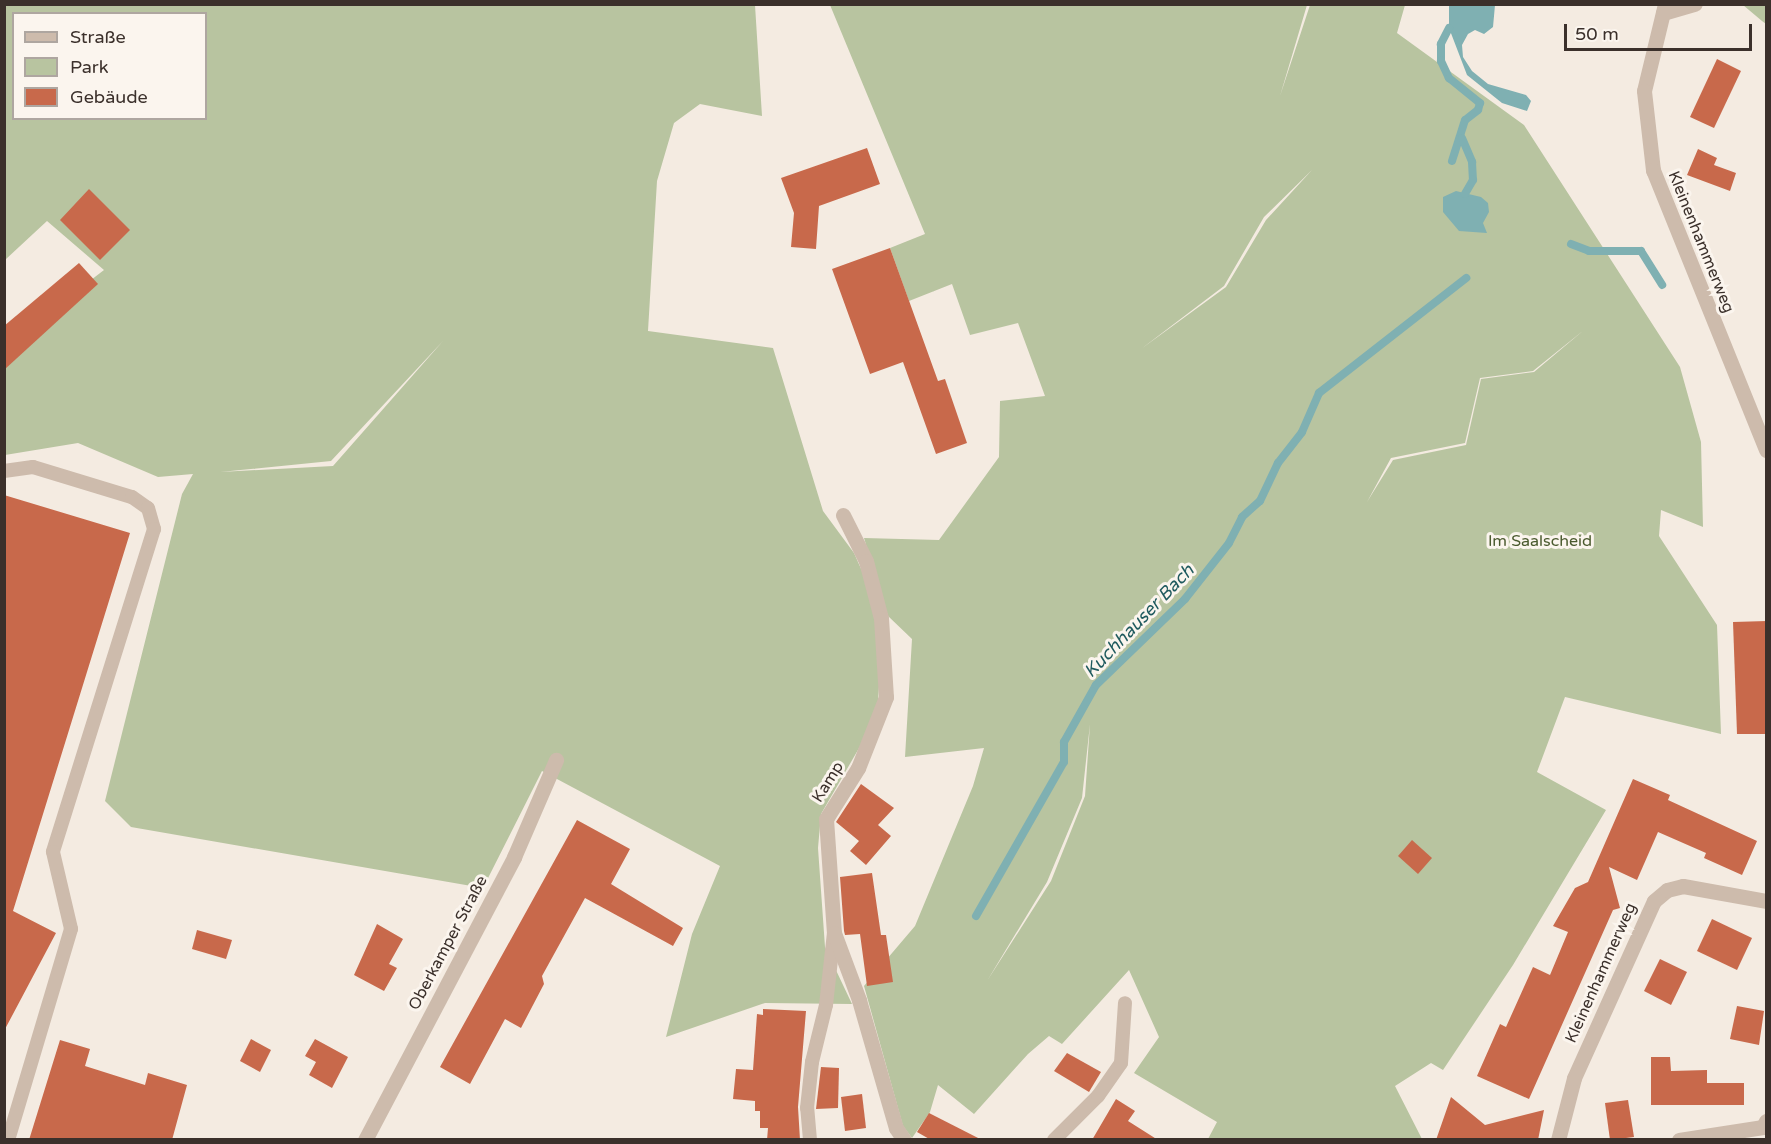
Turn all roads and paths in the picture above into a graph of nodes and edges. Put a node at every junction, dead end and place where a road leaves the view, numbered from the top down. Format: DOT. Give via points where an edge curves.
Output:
graph roads {
  1 [pos="1695,4"];
  2 [pos="1664,9"];
  3 [pos="1767,450"];
  4 [pos="4,471"];
  5 [pos="843,515"];
  6 [pos="556,759"];
  7 [pos="1767,901"];
  8 [pos="834,933"];
  9 [pos="1125,1003"];
  10 [pos="1767,1121"];
  11 [pos="8,1140"];
  12 [pos="364,1140"];
  13 [pos="810,1140"];
  14 [pos="904,1140"];
  15 [pos="1054,1140"];
  16 [pos="1558,1140"];
  17 [pos="1679,1140"];
  1 -- 2 [label="street"];
  2 -- 3 [label="street, Kleinenhammerweg" via="1644,91 1653,170"];
  4 -- 11 [label="lane" via="33,467 132,497 148,508 154,529 53,852 71,929"];
  5 -- 8 [label="street, Kamp" via="866,561 881,618 886,697 858,768 826,819"];
  6 -- 12 [label="street, Oberkamper Straße" via="514,857"];
  7 -- 16 [label="street, Kleinenhammerweg" via="1683,886 1667,890 1654,900 1574,1078"];
  8 -- 13 [label="lane" via="826,1005 812,1062 807,1108"];
  8 -- 14 [label="street, Kamp" via="859,1000 896,1128"];
  9 -- 15 [label="lane" via="1121,1063 1098,1096"];
  10 -- 17 [label="street" via="1763,1127"];
}
